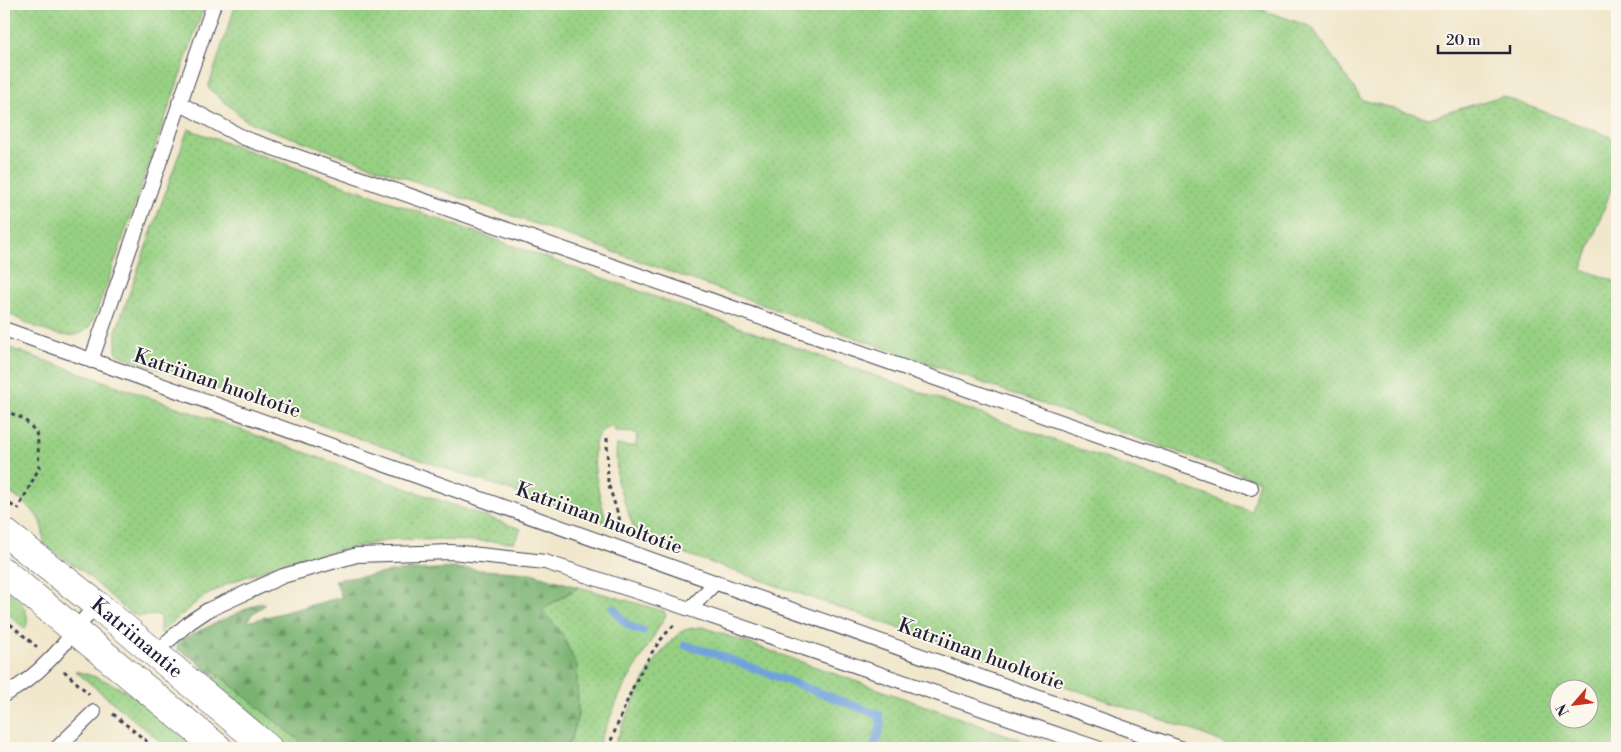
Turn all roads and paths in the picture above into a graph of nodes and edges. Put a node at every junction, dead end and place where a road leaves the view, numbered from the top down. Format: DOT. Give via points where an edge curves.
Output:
graph roads {
  1 [pos="214,4"];
  2 [pos="180,103"];
  3 [pos="4,329"];
  4 [pos="91,361"];
  5 [pos="4,410"];
  6 [pos="607,438"];
  7 [pos="1251,488"];
  8 [pos="11,521"];
  9 [pos="630,552"];
  10 [pos="4,572"];
  11 [pos="716,582"];
  12 [pos="96,604"];
  13 [pos="690,609"];
  14 [pos="4,619"];
  15 [pos="76,630"];
  16 [pos="168,641"];
  17 [pos="51,659"];
  18 [pos="4,694"];
  19 [pos="94,712"];
  20 [pos="57,748"];
  21 [pos="218,748"];
  22 [pos="268,748"];
  23 [pos="608,748"];
  24 [pos="1097,748"];
  25 [pos="1180,748"];
  1 -- 2 [label="lane"];
  2 -- 4 [label="lane"];
  2 -- 7 [label="lane" via="244,138"];
  3 -- 4 [label="lane, Katriinan huoltotie"];
  4 -- 9 [label="lane, Katriinan huoltotie"];
  5 -- 8 [label="path" via="24,419 36,432 38,443 39,468"];
  6 -- 9 [label="path" via="608,483"];
  8 -- 12 [label="main road, Katriinantie"];
  9 -- 11 [label="lane, Katriinan huoltotie"];
  10 -- 15 [label="main road, Katriinantie"];
  11 -- 13 [label="lane"];
  11 -- 25 [label="lane, Katriinan huoltotie"];
  12 -- 15 [label="lane"];
  12 -- 22 [label="main road, Katriinantie"];
  13 -- 16 [label="lane" via="545,562 452,552 357,556 284,576 258,587 208,610"];
  13 -- 23 [label="path" via="669,629 642,668"];
  13 -- 24 [label="lane"];
  14 -- 17 [label="path"];
  15 -- 17 [label="lane"];
  15 -- 21 [label="main road, Katriinantie"];
  17 -- 18 [label="lane"];
  19 -- 20 [label="lane"];
}
